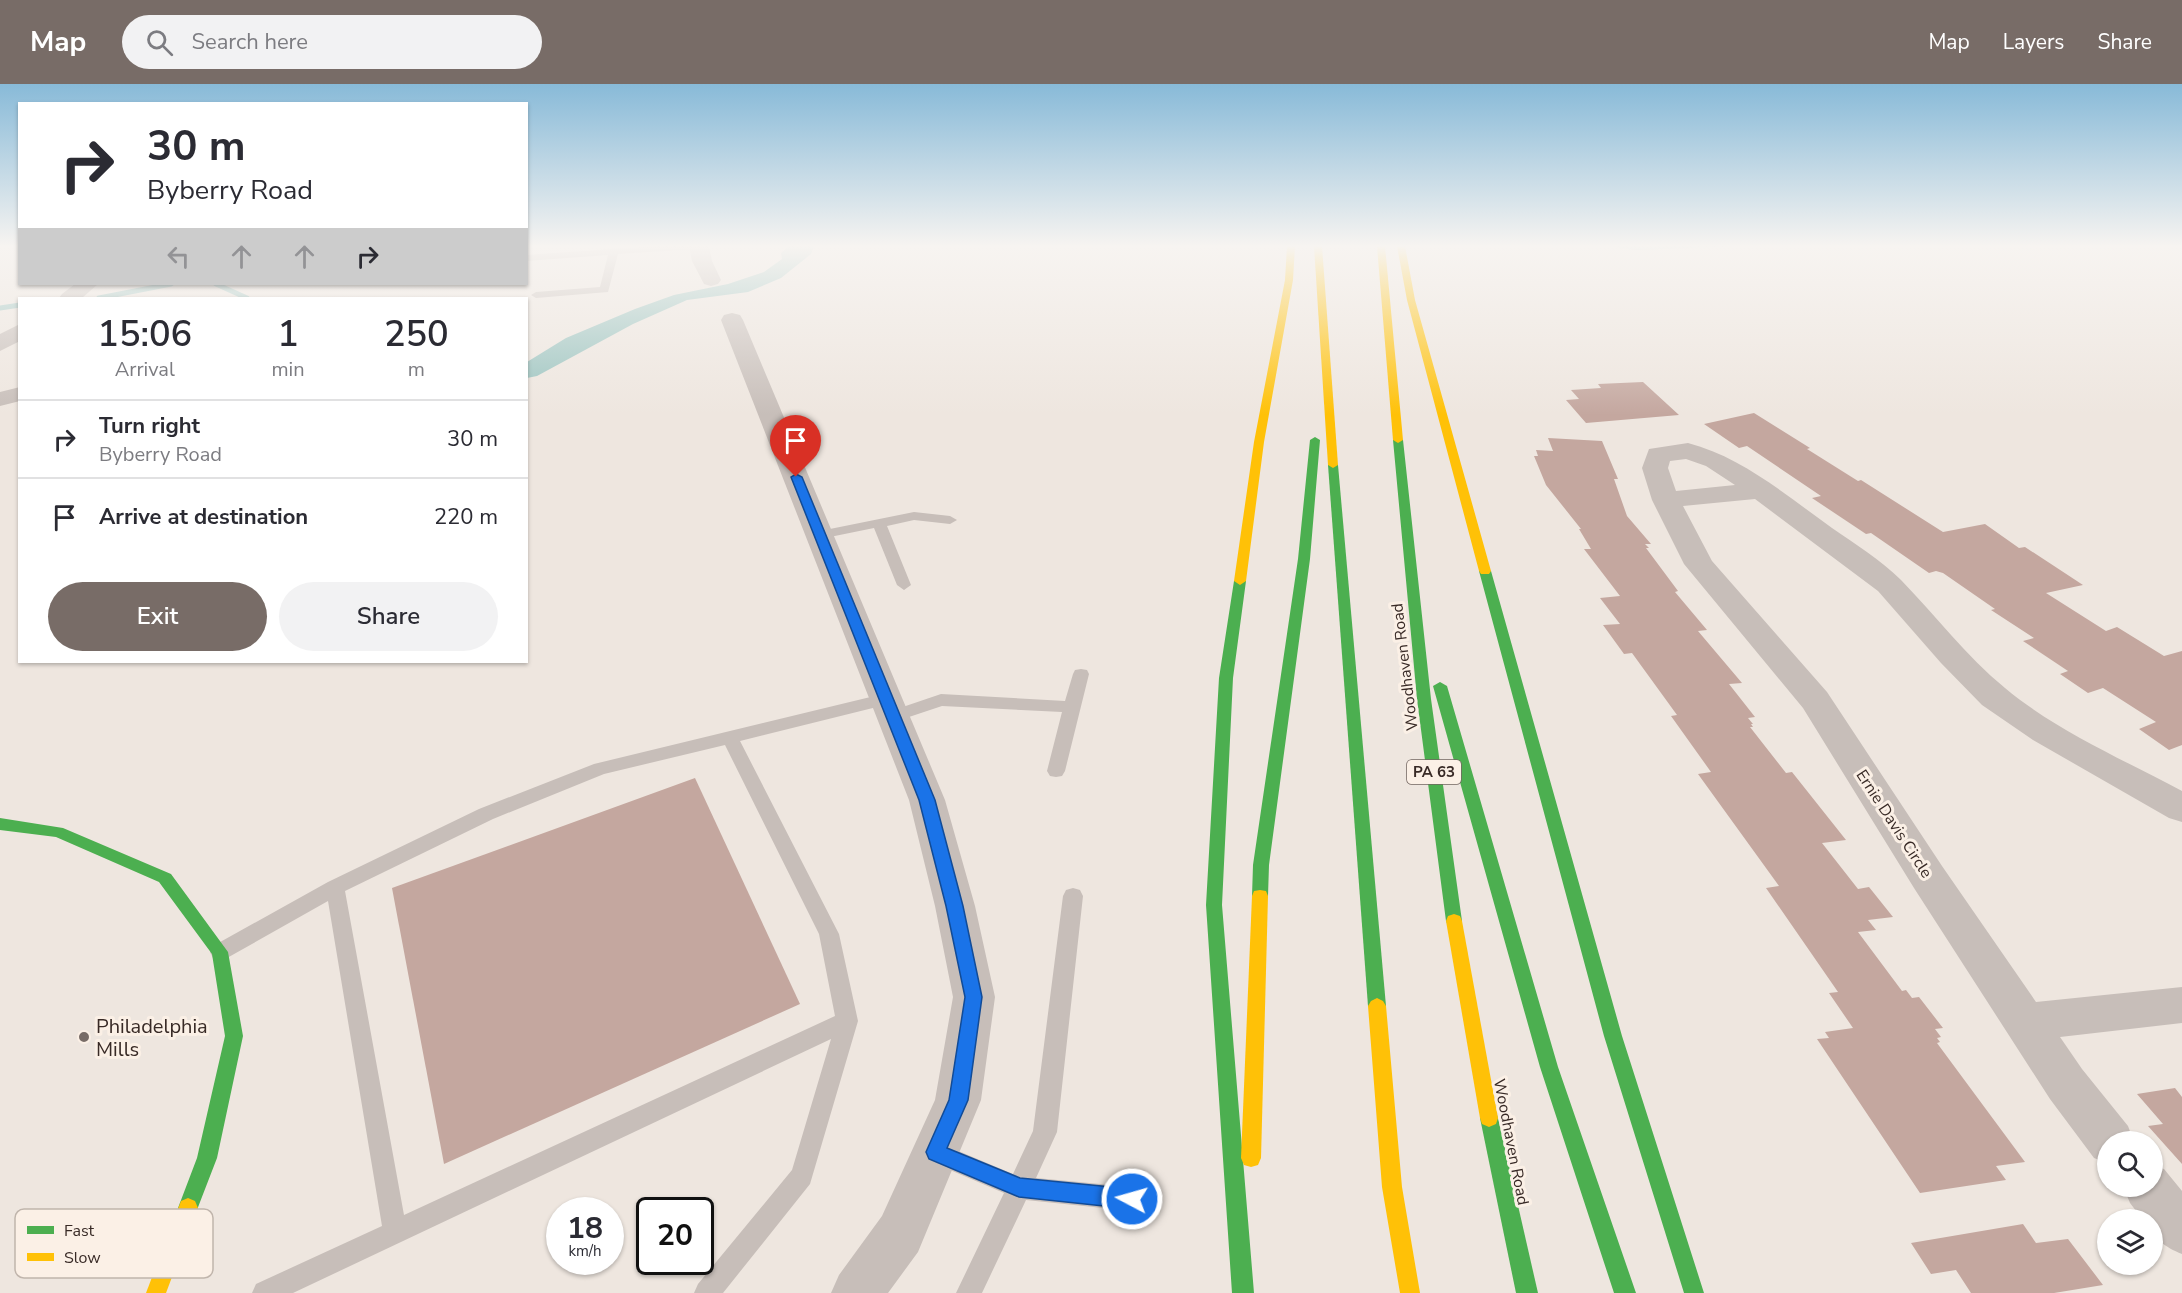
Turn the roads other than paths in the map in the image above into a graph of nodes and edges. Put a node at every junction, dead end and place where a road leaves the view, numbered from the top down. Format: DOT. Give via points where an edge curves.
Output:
graph roads {
  1 [pos="1285,302"];
  2 [pos="1321,302"];
  3 [pos="1386,302"];
  4 [pos="1412,302"];
  5 [pos="732,320"];
  6 [pos="18,333"];
  7 [pos="0,344"];
  8 [pos="1324,354"];
  9 [pos="18,394"];
  10 [pos="0,399"];
  11 [pos="1761,490"];
  12 [pos="1666,500"];
  13 [pos="950,520"];
  14 [pos="879,523"];
  15 [pos="819,535"];
  16 [pos="1412,584"];
  17 [pos="904,585"];
  18 [pos="1081,674"];
  19 [pos="1072,706"];
  20 [pos="891,707"];
  21 [pos="730,738"];
  22 [pos="1056,771"];
  23 [pos="2182,808"];
  24 [pos="0,824"];
  25 [pos="335,887"];
  26 [pos="1073,897"];
  27 [pos="220,952"];
  28 [pos="2182,1005"];
  29 [pos="847,1021"];
  30 [pos="2025,1022"];
  31 [pos="2102,1131"];
  32 [pos="936,1152"];
  33 [pos="1019,1188"];
  34 [pos="2155,1197"];
  35 [pos="1132,1199"];
  36 [pos="188,1209"];
  37 [pos="2182,1229"];
  38 [pos="395,1232"];
  39 [pos="162,1278"];
  40 [pos="306,1283"];
  41 [pos="156,1293"];
  42 [pos="265,1293"];
  43 [pos="708,1293"];
  44 [pos="857,1293"];
  45 [pos="969,1293"];
  46 [pos="1244,1293"];
  47 [pos="1410,1293"];
  48 [pos="1527,1293"];
  49 [pos="1625,1293"];
  50 [pos="1694,1293"];
  1 -- 46 [label="main road" via="1259,442 1226,678 1214,905"];
  2 -- 8 [label="main road"];
  3 -- 16 [label="main road, Woodhaven Road / PA 63"];
  4 -- 50 [label="main road" via="1612,1036"];
  5 -- 15 [label="street"];
  6 -- 7 [label="street"];
  8 -- 46 [label="main road" via="1304,559 1261,865"];
  8 -- 47 [label="main road" via="1392,1187"];
  9 -- 10 [label="street"];
  11 -- 12 [label="street"];
  11 -- 12 [label="street, Ernie Davis Circle" via="1715,459 1688,451 1672,452 1658,454 1655,468"];
  11 -- 23 [label="street, Ernie Davis Circle" via="1889,585 1994,697 2045,732"];
  12 -- 30 [label="street, Ernie Davis Circle" via="1699,564 1815,700"];
  13 -- 14 [label="lane" via="914,516"];
  14 -- 15 [label="lane"];
  14 -- 17 [label="lane"];
  15 -- 20 [label="street"];
  16 -- 48 [label="main road, Woodhaven Road / PA 63" via="1443,847 1470,1017"];
  16 -- 49 [label="main road" via="1522,978"];
  18 -- 19 [label="lane"];
  19 -- 20 [label="lane" via="941,700"];
  19 -- 22 [label="lane"];
  20 -- 21 [label="lane"];
  20 -- 32 [label="street" via="927,800 974,997 958,1100"];
  21 -- 25 [label="lane" via="600,769 486,814"];
  21 -- 29 [label="lane" via="829,934"];
  24 -- 27 [label="main road" via="58,832 165,878"];
  25 -- 27 [label="lane"];
  25 -- 38 [label="lane"];
  26 -- 33 [label="lane" via="1046,1132"];
  27 -- 36 [label="main road" via="234,1036 207,1158"];
  28 -- 30 [label="street"];
  29 -- 38 [label="lane"];
  29 -- 43 [label="lane" via="802,1176"];
  30 -- 31 [label="street, Ernie Davis Circle"];
  32 -- 33 [label="lane"];
  32 -- 44 [label="street" via="900,1234"];
  33 -- 35 [label="lane"];
  33 -- 45 [label="lane"];
  34 -- 37 [label="street"];
  38 -- 40 [label="lane"];
  39 -- 41 [label="main road"];
  40 -- 42 [label="lane"];
}
